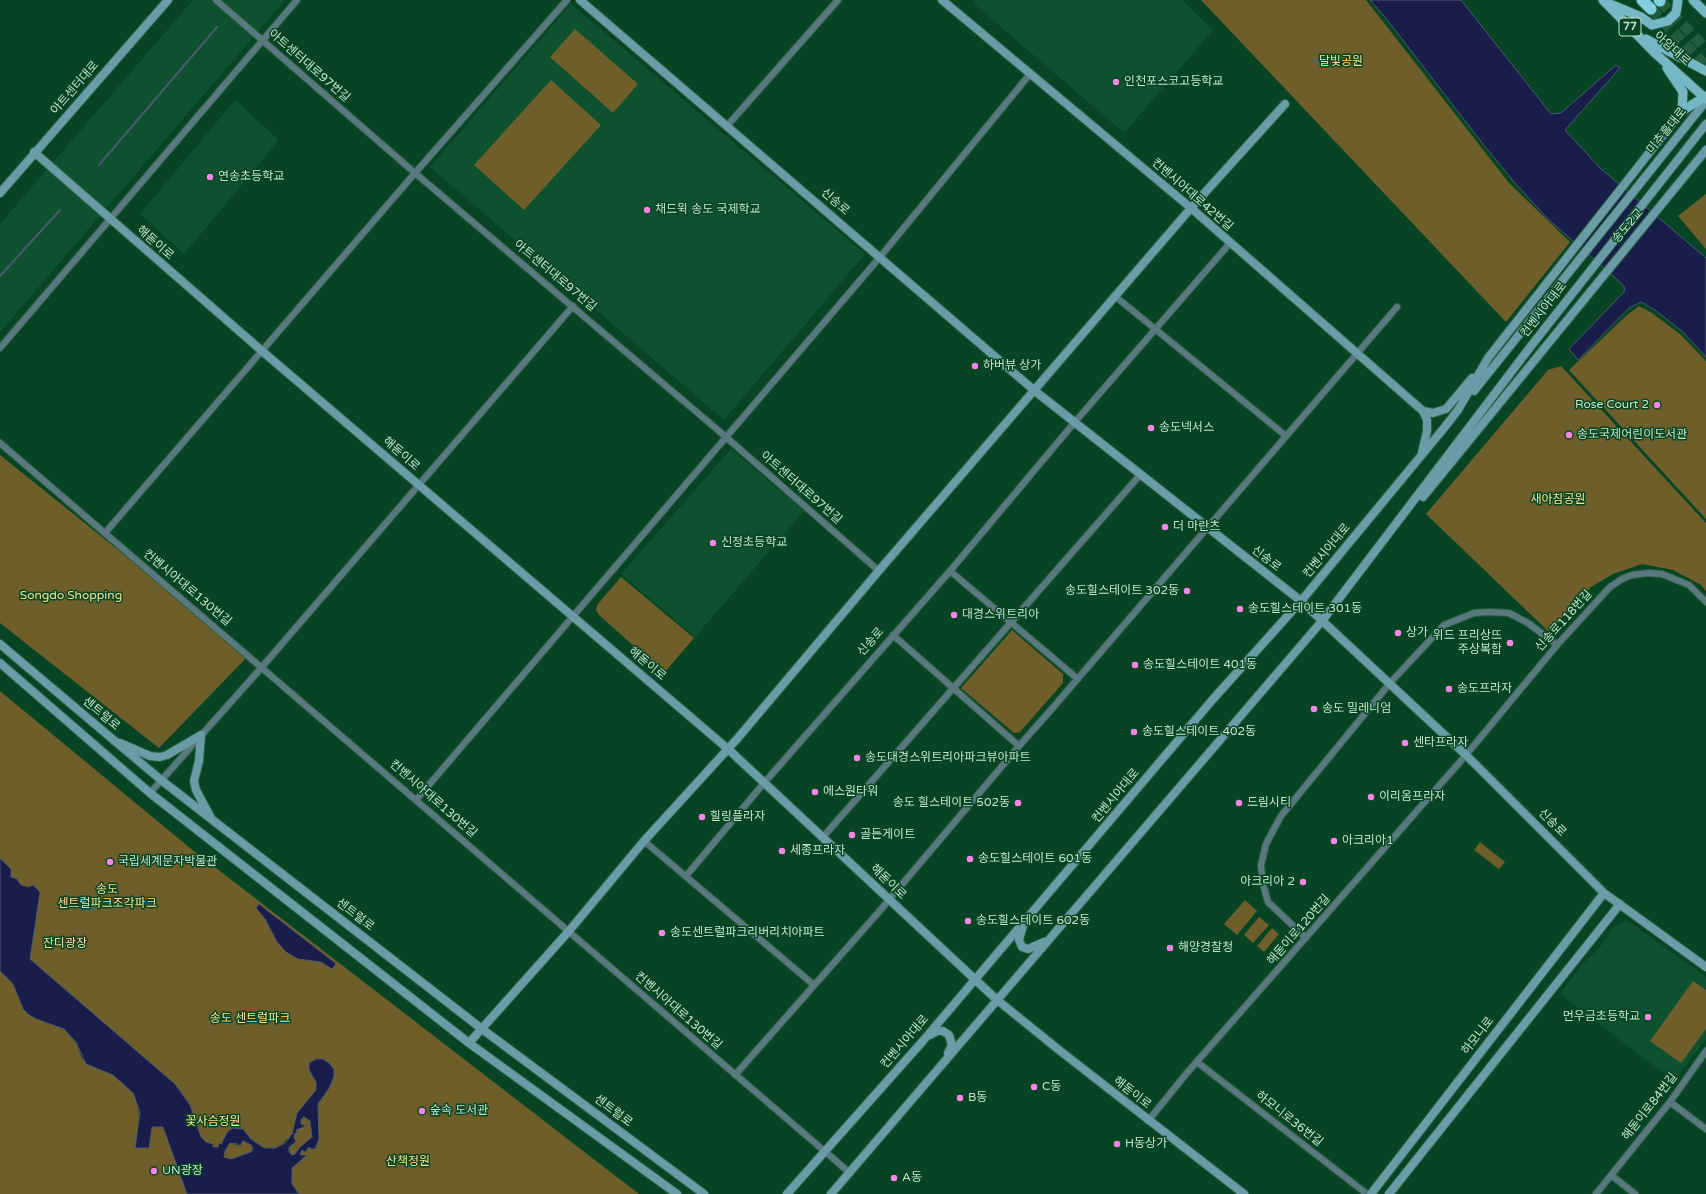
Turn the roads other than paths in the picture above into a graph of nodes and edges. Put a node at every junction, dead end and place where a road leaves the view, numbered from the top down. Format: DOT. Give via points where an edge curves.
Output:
graph roads {
  1 [pos="168,0"];
  2 [pos="216,0"];
  3 [pos="297,0"];
  4 [pos="567,0"];
  5 [pos="580,0"];
  6 [pos="838,0"];
  7 [pos="942,0"];
  8 [pos="1642,0"];
  9 [pos="1678,0"];
  10 [pos="1693,0"];
  11 [pos="1605,2"];
  12 [pos="1651,9"];
  13 [pos="1706,13"];
  14 [pos="1636,33"];
  15 [pos="263,40"];
  16 [pos="1656,54"];
  17 [pos="1706,72"];
  18 [pos="1030,74"];
  19 [pos="1705,98"];
  20 [pos="1285,104"];
  21 [pos="1682,111"];
  22 [pos="1706,124"];
  23 [pos="727,126"];
  24 [pos="1706,150"];
  25 [pos="34,152"];
  26 [pos="414,173"];
  27 [pos="1647,175"];
  28 [pos="0,193"];
  29 [pos="1191,208"];
  30 [pos="110,220"];
  31 [pos="1230,243"];
  32 [pos="1574,250"];
  33 [pos="1582,255"];
  34 [pos="880,257"];
  35 [pos="1594,265"];
  36 [pos="1603,274"];
  37 [pos="1116,297"];
  38 [pos="573,306"];
  39 [pos="1397,308"];
  40 [pos="1155,330"];
  41 [pos="0,348"];
  42 [pos="262,351"];
  43 [pos="1358,353"];
  44 [pos="1488,358"];
  45 [pos="1035,391"];
  46 [pos="1458,410"];
  47 [pos="1423,412"];
  48 [pos="1074,423"];
  49 [pos="726,436"];
  50 [pos="1286,436"];
  51 [pos="0,443"];
  52 [pos="1422,454"];
  53 [pos="1140,475"];
  54 [pos="418,485"];
  55 [pos="1397,523"];
  56 [pos="1208,528"];
  57 [pos="105,533"];
  58 [pos="879,571"];
  59 [pos="950,571"];
  60 [pos="1301,601"];
  61 [pos="1706,602"];
  62 [pos="573,617"];
  63 [pos="1322,621"];
  64 [pos="1010,623"];
  65 [pos="893,635"];
  66 [pos="0,644"];
  67 [pos="1557,644"];
  68 [pos="0,663"];
  69 [pos="262,666"];
  70 [pos="1078,679"];
  71 [pos="1390,683"];
  72 [pos="953,689"];
  73 [pos="201,735"];
  74 [pos="114,740"];
  75 [pos="1018,746"];
  76 [pos="728,749"];
  77 [pos="1466,755"];
  78 [pos="161,780"];
  79 [pos="764,782"];
  80 [pos="150,793"];
  81 [pos="416,800"];
  82 [pos="213,821"];
  83 [pos="823,837"];
  84 [pos="644,841"];
  85 [pos="686,876"];
  86 [pos="1604,893"];
  87 [pos="890,900"];
  88 [pos="1620,904"];
  89 [pos="1028,918"];
  90 [pos="569,931"];
  91 [pos="1049,938"];
  92 [pos="1306,938"];
  93 [pos="1706,967"];
  94 [pos="975,980"];
  95 [pos="814,985"];
  96 [pos="996,999"];
  97 [pos="482,1029"];
  98 [pos="922,1042"];
  99 [pos="469,1043"];
  100 [pos="1706,1051"];
  101 [pos="946,1059"];
  102 [pos="1197,1062"];
  103 [pos="735,1074"];
  104 [pos="1670,1102"];
  105 [pos="1148,1121"];
  106 [pos="1706,1129"];
  107 [pos="825,1151"];
  108 [pos="850,1173"];
  109 [pos="1611,1175"];
  110 [pos="677,1194"];
  111 [pos="704,1194"];
  112 [pos="787,1194"];
  113 [pos="831,1194"];
  114 [pos="1244,1194"];
  115 [pos="1366,1194"];
  116 [pos="1371,1194"];
  117 [pos="1389,1194"];
  118 [pos="1596,1194"];
  119 [pos="1635,1194"];
  1 -- 25 [label="street, 아트센터대로"];
  2 -- 15 [label="street, 아트센터대로97번길"];
  3 -- 15 [label="street"];
  4 -- 26 [label="street"];
  5 -- 23 [label="street, 신송로"];
  6 -- 23 [label="street"];
  7 -- 18 [label="street, 컨벤시아대로42번길"];
  8 -- 12 [label="highway"];
  9 -- 11 [label="main road" via="1676,13 1668,21 1652,24"];
  10 -- 13 [label="main road"];
  11 -- 14 [label="main road, 아암대로 / 77"];
  14 -- 16 [label="main road, 아암대로 / 77"];
  14 -- 17 [label="main road"];
  15 -- 26 [label="street, 아트센터대로97번길"];
  15 -- 30 [label="street"];
  16 -- 19 [label="main road, 아암대로 / 77"];
  16 -- 21 [label="main road" via="1683,92"];
  18 -- 29 [label="street, 컨벤시아대로42번길"];
  18 -- 34 [label="street"];
  19 -- 21 [label="main road"];
  19 -- 27 [label="street, 미추홀대로"];
  20 -- 29 [label="street"];
  21 -- 32 [label="street, 미추홀대로"];
  22 -- 35 [label="street, 송도2교"];
  23 -- 34 [label="street, 신송로"];
  24 -- 36 [label="street, 송도2교"];
  25 -- 28 [label="street, 아트센터대로"];
  25 -- 30 [label="street, 해돋이로"];
  26 -- 38 [label="street, 아트센터대로97번길"];
  26 -- 42 [label="street"];
  27 -- 33 [label="street, 송도2교"];
  29 -- 31 [label="street, 컨벤시아대로42번길"];
  29 -- 37 [label="street"];
  30 -- 41 [label="street"];
  30 -- 42 [label="street, 해돋이로"];
  31 -- 40 [label="street"];
  31 -- 43 [label="street, 컨벤시아대로42번길"];
  32 -- 44 [label="street, 컨벤시아대로"];
  33 -- 46 [label="street, 컨벤시아대로"];
  34 -- 45 [label="street, 신송로"];
  34 -- 49 [label="street"];
  35 -- 55 [label="street, 컨벤시아대로"];
  36 -- 55 [label="street, 컨벤시아대로" via="1416,505"];
  37 -- 40 [label="street"];
  37 -- 45 [label="street"];
  38 -- 49 [label="street, 아트센터대로97번길"];
  38 -- 54 [label="street"];
  39 -- 43 [label="street"];
  40 -- 48 [label="street"];
  40 -- 50 [label="street"];
  42 -- 54 [label="street, 해돋이로"];
  42 -- 57 [label="street"];
  43 -- 47 [label="street, 컨벤시아대로42번길"];
  43 -- 50 [label="street"];
  44 -- 46 [label="street, 컨벤시아대로"];
  44 -- 47 [label="street" via="1446,409 1433,414"];
  45 -- 48 [label="street, 신송로"];
  45 -- 58 [label="street"];
  46 -- 52 [label="street, 컨벤시아대로"];
  47 -- 52 [label="street" via="1427,420 1427,432"];
  48 -- 53 [label="street, 신송로"];
  48 -- 59 [label="street, 신송로"];
  49 -- 58 [label="street, 아트센터대로97번길"];
  49 -- 62 [label="street"];
  50 -- 56 [label="street"];
  51 -- 57 [label="street, 컨벤시아대로130번길"];
  52 -- 60 [label="street, 컨벤시아대로"];
  53 -- 56 [label="street, 신송로"];
  53 -- 64 [label="street"];
  54 -- 62 [label="street, 해돋이로"];
  54 -- 69 [label="street"];
  55 -- 63 [label="street, 컨벤시아대로"];
  56 -- 60 [label="street, 신송로"];
  56 -- 70 [label="street"];
  57 -- 69 [label="street, 컨벤시아대로130번길"];
  58 -- 76 [label="street"];
  59 -- 64 [label="street"];
  59 -- 65 [label="street, 신송로"];
  60 -- 63 [label="street, 신송로"];
  60 -- 89 [label="street, 컨벤시아대로" via="1214,698"];
  61 -- 67 [label="street, 신송로118번길" via="1689,585 1677,579 1662,574 1632,575 1610,587"];
  62 -- 76 [label="street, 해돋이로"];
  62 -- 81 [label="street"];
  63 -- 71 [label="street, 신송로"];
  63 -- 91 [label="street, 컨벤시아대로"];
  64 -- 70 [label="street"];
  64 -- 72 [label="street"];
  65 -- 72 [label="street"];
  65 -- 79 [label="street, 신송로"];
  66 -- 74 [label="street, 센트럴로"];
  67 -- 71 [label="street" via="1509,613 1474,613 1444,626"];
  67 -- 77 [label="street, 신송로118번길"];
  68 -- 80 [label="street"];
  69 -- 73 [label="street"];
  69 -- 81 [label="street, 컨벤시아대로130번길"];
  70 -- 75 [label="street"];
  71 -- 77 [label="street, 신송로"];
  71 -- 92 [label="street" via="1281,816 1266,844 1262,865 1263,884 1268,902"];
  72 -- 75 [label="street"];
  72 -- 83 [label="street"];
  73 -- 74 [label="street" via="160,757 150,756"];
  73 -- 78 [label="street"];
  73 -- 82 [label="street" via="194,781"];
  74 -- 78 [label="street, 센트럴로"];
  75 -- 87 [label="street"];
  76 -- 79 [label="street, 해돋이로"];
  76 -- 84 [label="street"];
  77 -- 86 [label="street, 신송로"];
  77 -- 92 [label="street, 해돋이로120번길"];
  78 -- 80 [label="street"];
  78 -- 82 [label="street, 센트럴로"];
  79 -- 83 [label="street, 해돋이로"];
  79 -- 85 [label="street, 신송로"];
  80 -- 99 [label="street"];
  81 -- 90 [label="street, 컨벤시아대로130번길"];
  82 -- 97 [label="street, 센트럴로"];
  83 -- 87 [label="street, 해돋이로"];
  84 -- 85 [label="street"];
  84 -- 90 [label="street"];
  85 -- 95 [label="street"];
  86 -- 88 [label="street, 신송로"];
  86 -- 116 [label="street, 하모니로"];
  87 -- 94 [label="street, 해돋이로"];
  87 -- 95 [label="street"];
  88 -- 93 [label="street, 신송로"];
  88 -- 117 [label="street"];
  89 -- 91 [label="street" via="1020,933 1020,946 1028,949"];
  89 -- 94 [label="street, 컨벤시아대로"];
  90 -- 97 [label="street"];
  90 -- 103 [label="street, 컨벤시아대로130번길"];
  91 -- 96 [label="street, 컨벤시아대로"];
  92 -- 102 [label="street, 해돋이로120번길"];
  94 -- 96 [label="street, 해돋이로"];
  94 -- 98 [label="street, 컨벤시아대로"];
  95 -- 103 [label="street"];
  96 -- 101 [label="street, 컨벤시아대로"];
  96 -- 105 [label="street, 해돋이로"];
  97 -- 99 [label="street"];
  97 -- 111 [label="street, 센트럴로"];
  98 -- 101 [label="street" via="936,1031 946,1032 952,1045"];
  98 -- 107 [label="street, 컨벤시아대로"];
  99 -- 110 [label="street"];
  100 -- 104 [label="street, 해돋이로84번길"];
  101 -- 108 [label="street, 컨벤시아대로"];
  102 -- 105 [label="street, 해돋이로120번길"];
  102 -- 115 [label="street, 하모니로36번길"];
  103 -- 107 [label="street, 컨벤시아대로130번길"];
  104 -- 106 [label="street"];
  104 -- 109 [label="street, 해돋이로84번길"];
  105 -- 114 [label="street, 해돋이로"];
  107 -- 108 [label="street, 컨벤시아대로130번길"];
  107 -- 112 [label="street, 컨벤시아대로"];
  108 -- 113 [label="street, 컨벤시아대로"];
  109 -- 118 [label="street, 해돋이로84번길"];
  109 -- 119 [label="street"];
}
